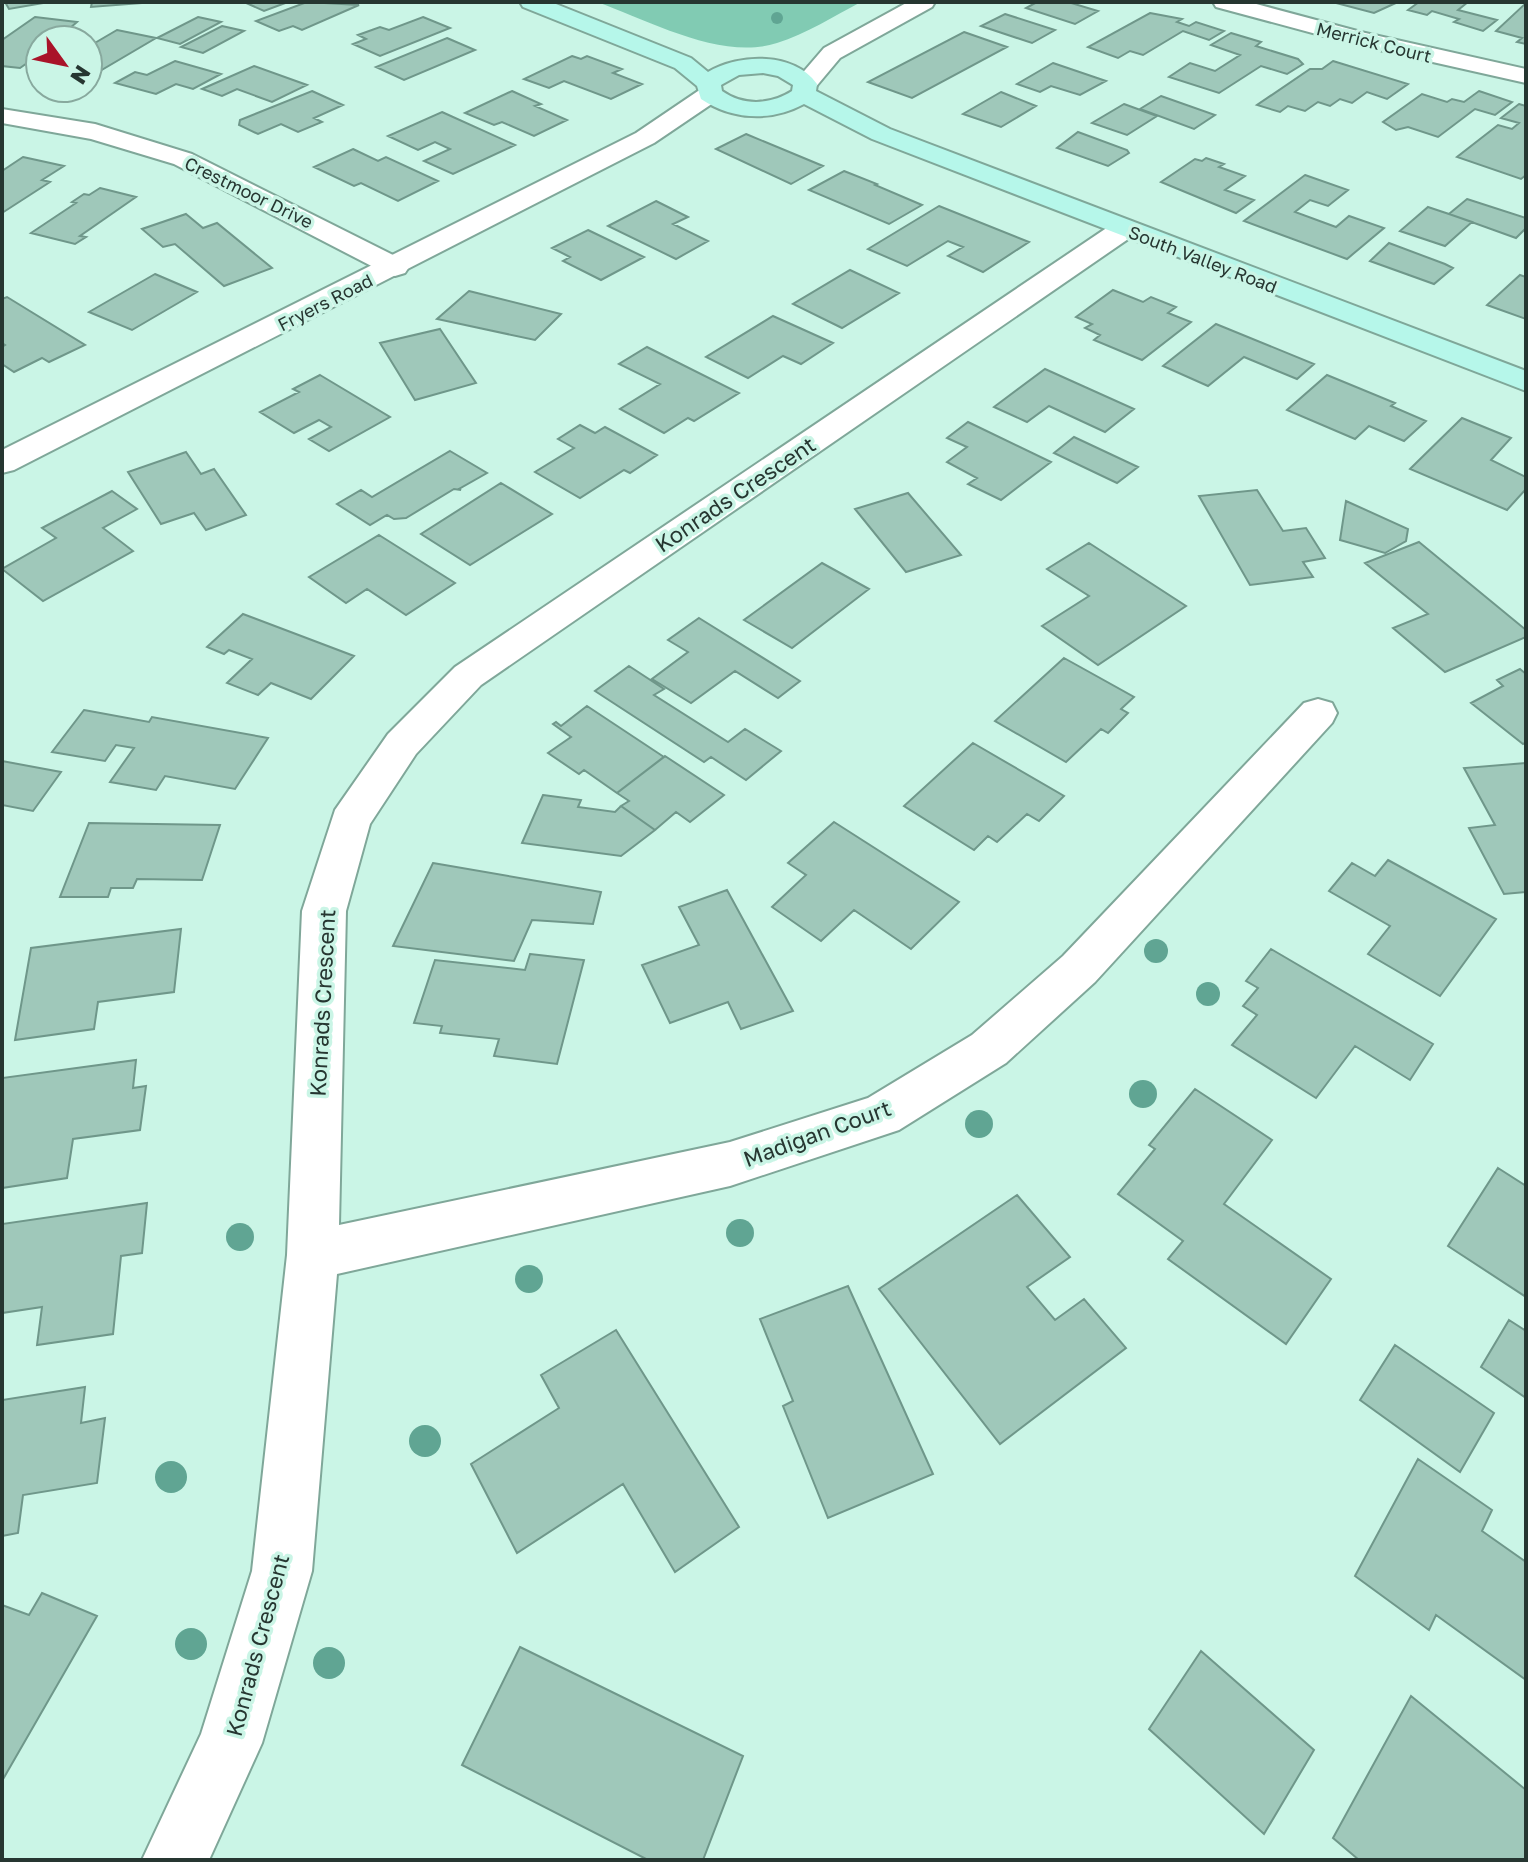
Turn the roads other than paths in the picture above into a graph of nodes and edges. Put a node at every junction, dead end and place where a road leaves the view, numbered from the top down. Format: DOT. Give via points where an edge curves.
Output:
graph roads {
  1 [pos="531,2"];
  2 [pos="924,2"];
  3 [pos="1224,2"];
  4 [pos="867,31"];
  5 [pos="638,43"];
  6 [pos="753,66"];
  7 [pos="1526,76"];
  8 [pos="709,89"];
  9 [pos="804,89"];
  10 [pos="742,108"];
  11 [pos="771,108"];
  12 [pos="2,116"];
  13 [pos="881,134"];
  14 [pos="645,138"];
  15 [pos="1124,229"];
  16 [pos="395,267"];
  17 [pos="1526,382"];
  18 [pos="2,463"];
  19 [pos="1318,713"];
  20 [pos="313,1255"];
  21 [pos="175,1860"];
  1 -- 5 [label="main road"];
  2 -- 4 [label="street"];
  3 -- 7 [label="street, Merrick Court"];
  4 -- 6 [label="street"];
  4 -- 9 [label="street" via="832,53"];
  5 -- 6 [label="main road"];
  5 -- 8 [label="main road" via="683,63"];
  6 -- 8 [label="main road" via="721,73"];
  6 -- 9 [label="main road, South Valley Road" via="791,72"];
  8 -- 10 [label="main road" via="728,105"];
  8 -- 14 [label="street, Fryers Road"];
  9 -- 11 [label="main road" via="796,100"];
  9 -- 13 [label="main road, South Valley Road"];
  10 -- 11 [label="main road"];
  10 -- 14 [label="street, Fryers Road"];
  11 -- 13 [label="main road, South Valley Road"];
  12 -- 16 [label="street, Crestmoor Drive" via="95,132 183,159"];
  13 -- 15 [label="main road, South Valley Road"];
  14 -- 16 [label="street, Fryers Road"];
  15 -- 17 [label="main road, South Valley Road"];
  15 -- 20 [label="street, Konrads Crescent" via="468,676 402,744 350,821 324,911"];
  16 -- 18 [label="street, Fryers Road"];
  19 -- 20 [label="street, Madigan Court" via="1079,969 989,1049 882,1115 730,1164"];
  20 -- 21 [label="street, Konrads Crescent" via="282,1571 230,1743"];
}
